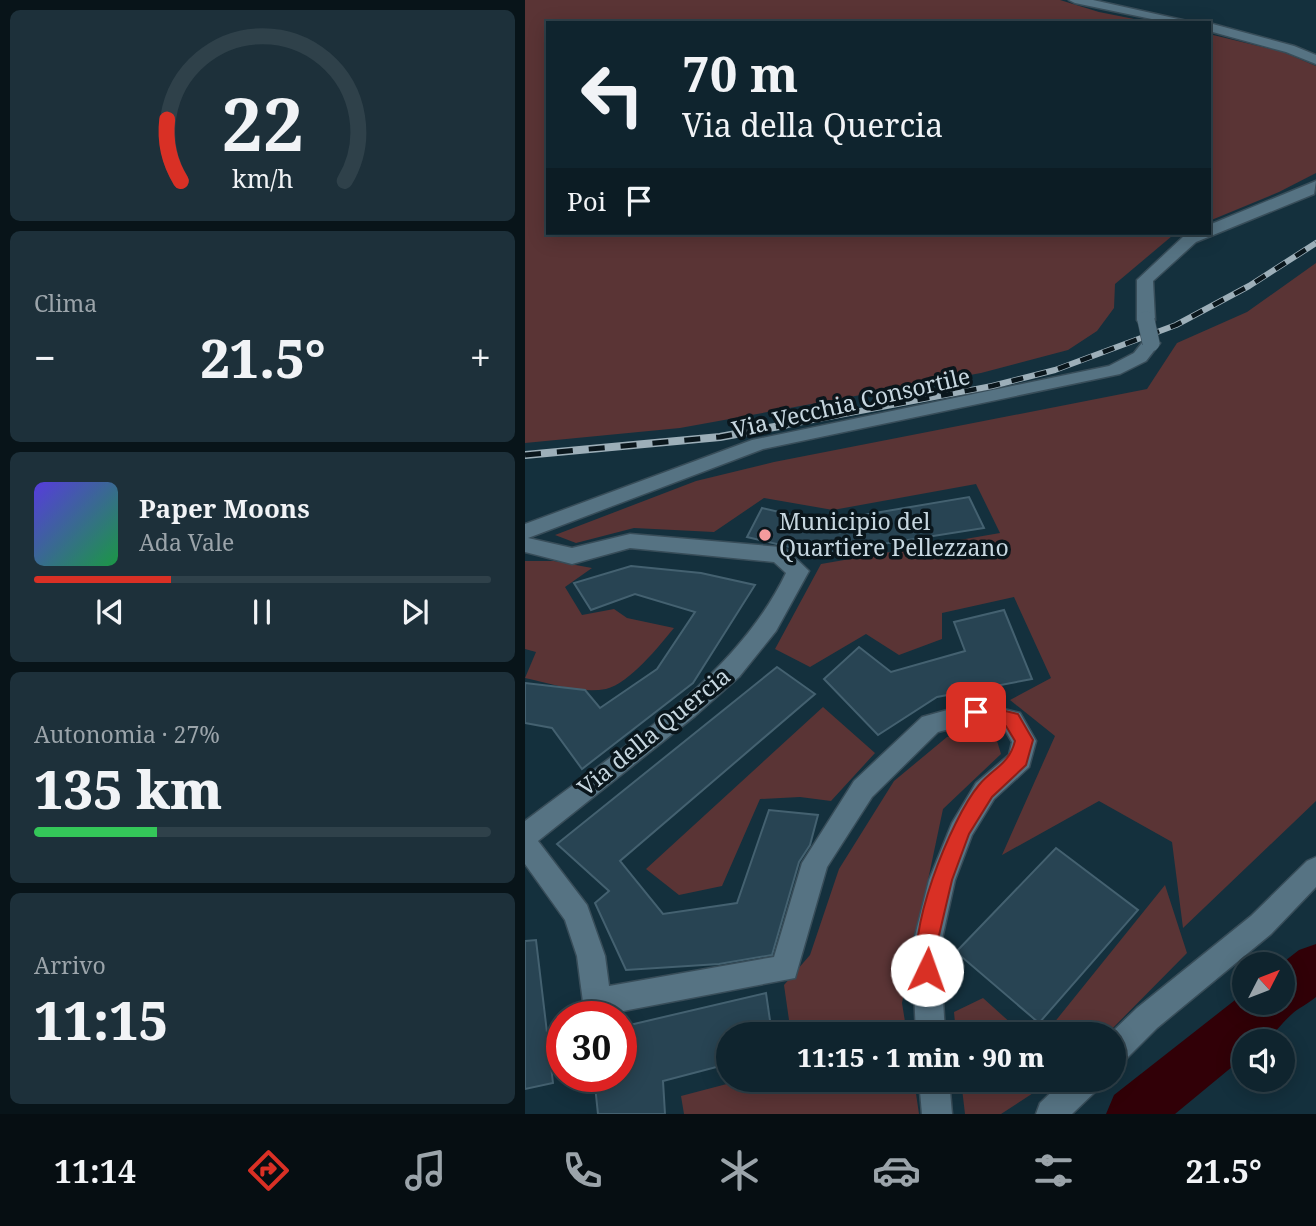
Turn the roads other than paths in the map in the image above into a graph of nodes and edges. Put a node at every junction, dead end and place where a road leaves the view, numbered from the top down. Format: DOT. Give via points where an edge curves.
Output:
graph roads {
  1 [pos="1075,0"];
  2 [pos="1179,21"];
  3 [pos="1211,28"];
  4 [pos="1316,60"];
  5 [pos="1316,185"];
  6 [pos="1211,230"];
  7 [pos="1200,235"];
  8 [pos="525,532"];
  9 [pos="525,545"];
  10 [pos="525,836"];
  11 [pos="525,843"];
  12 [pos="1316,869"];
  13 [pos="930,1022"];
  14 [pos="1126,1039"];
  15 [pos="935,1092"];
  16 [pos="1074,1092"];
  17 [pos="937,1114"];
  18 [pos="1051,1114"];
  1 -- 2 [label="street"];
  3 -- 4 [label="street"];
  5 -- 6 [label="street"];
  7 -- 8 [label="street, Via Vecchia Consortile, bridge" via="1145,280 1151,343 1140,357 1114,370 759,444"];
  9 -- 10 [label="street, Via della Quercia" via="572,556 630,541 780,555 798,571 757,642 718,685"];
  11 -- 13 [label="street" via="577,914 591,956 597,1002 785,969 815,863 863,789 930,723 976,712 1012,720 1024,740 1020,760 985,791 961,831 942,880 926,948"];
  12 -- 14 [label="street" via="1261,925"];
  15 -- 17 [label="street"];
  16 -- 18 [label="street"];
}
